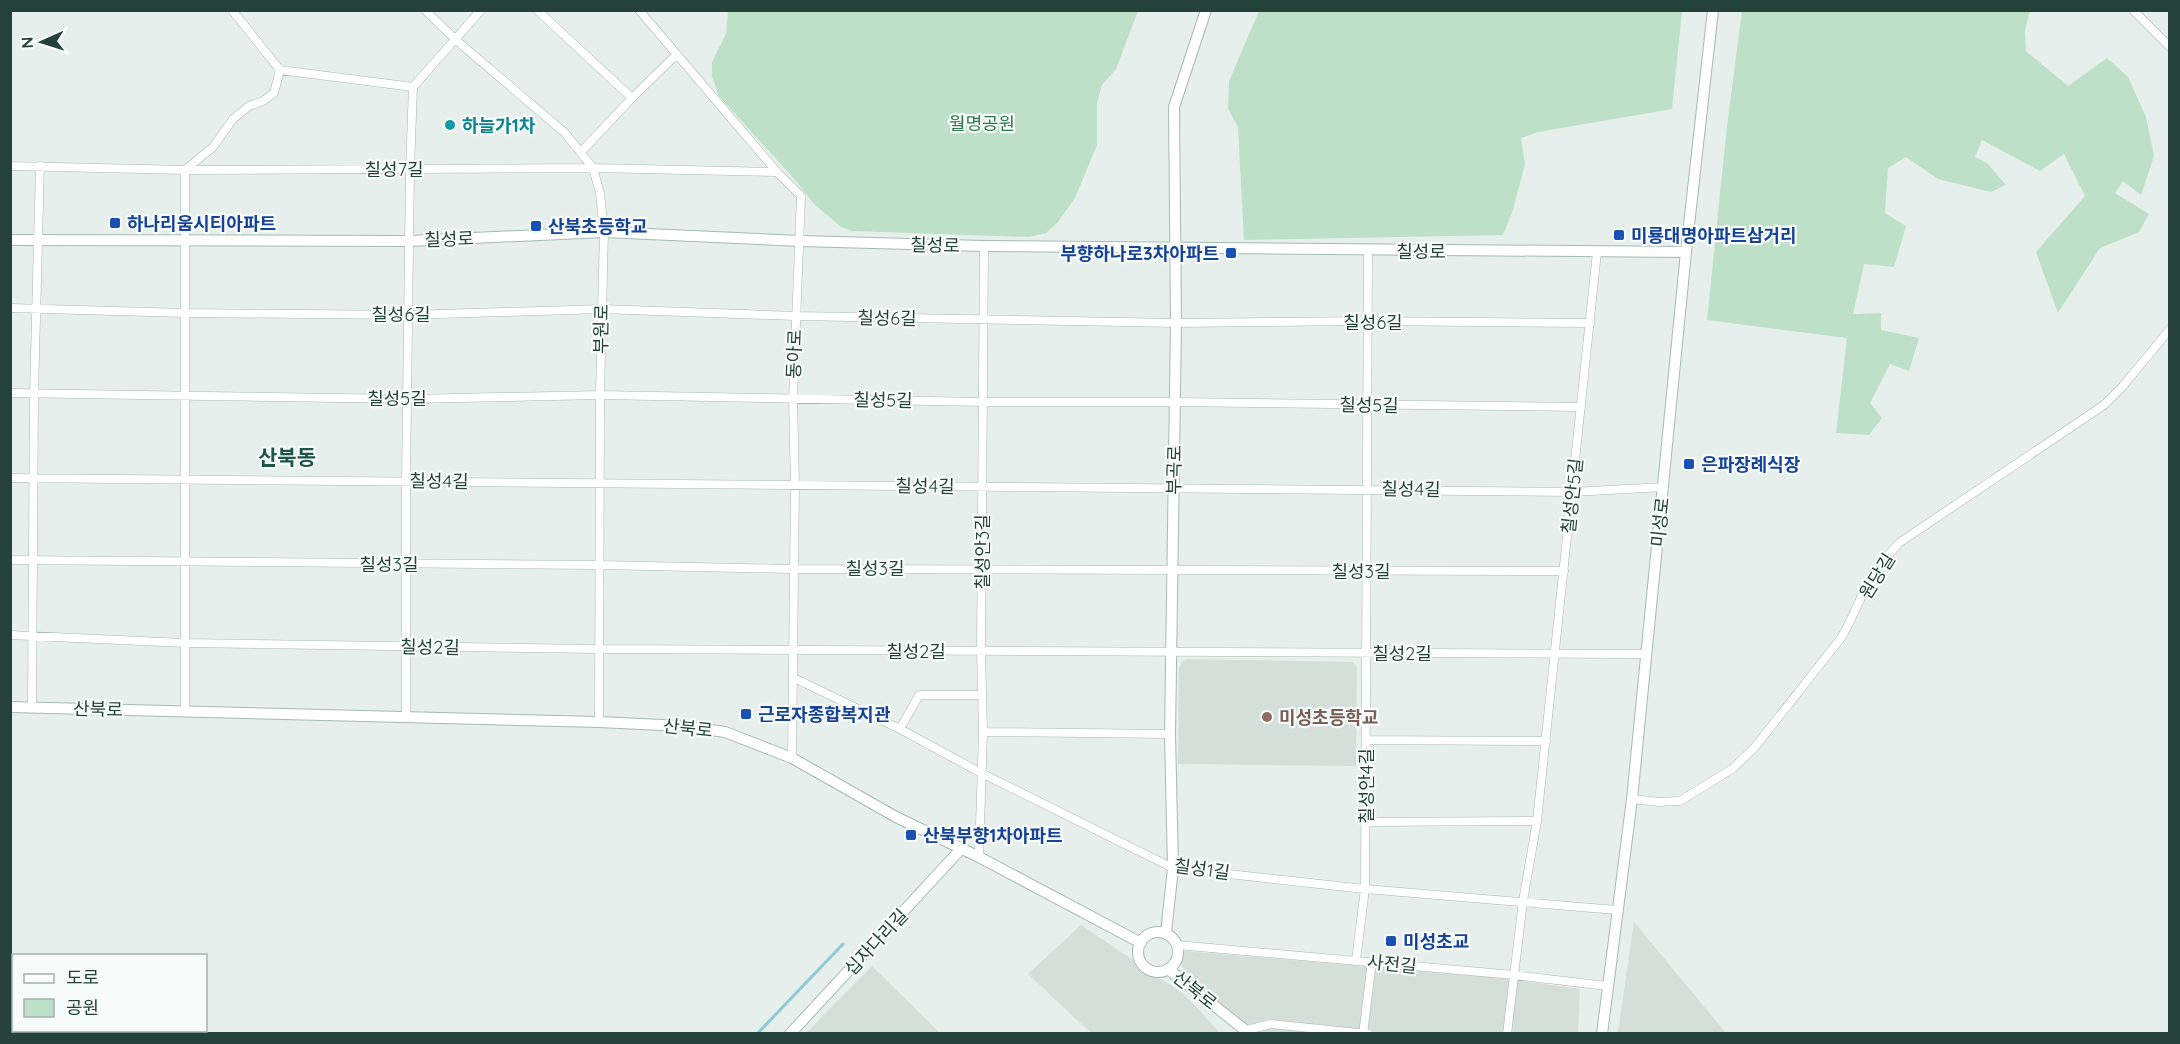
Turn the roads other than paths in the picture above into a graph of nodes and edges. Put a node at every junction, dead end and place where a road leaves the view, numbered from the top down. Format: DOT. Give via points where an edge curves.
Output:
graph roads {
  1 [pos="232,10"];
  2 [pos="425,10"];
  3 [pos="481,10"];
  4 [pos="537,10"];
  5 [pos="639,10"];
  6 [pos="1206,10"];
  7 [pos="1713,10"];
  8 [pos="2133,10"];
  9 [pos="456,40"];
  10 [pos="2169,47"];
  11 [pos="676,55"];
  12 [pos="280,70"];
  13 [pos="413,87"];
  14 [pos="632,98"];
  15 [pos="581,152"];
  16 [pos="10,166"];
  17 [pos="40,166"];
  18 [pos="593,168"];
  19 [pos="410,169"];
  20 [pos="185,170"];
  21 [pos="777,172"];
  22 [pos="604,232"];
  23 [pos="10,240"];
  24 [pos="37,240"];
  25 [pos="184,240"];
  26 [pos="409,241"];
  27 [pos="800,241"];
  28 [pos="984,246"];
  29 [pos="1175,249"];
  30 [pos="1368,251"];
  31 [pos="1597,252"];
  32 [pos="1686,252"];
  33 [pos="10,308"];
  34 [pos="35,308"];
  35 [pos="602,309"];
  36 [pos="185,313"];
  37 [pos="409,315"];
  38 [pos="795,316"];
  39 [pos="984,320"];
  40 [pos="1368,321"];
  41 [pos="1176,323"];
  42 [pos="1590,323"];
  43 [pos="2169,329"];
  44 [pos="10,393"];
  45 [pos="34,394"];
  46 [pos="185,395"];
  47 [pos="600,395"];
  48 [pos="408,399"];
  49 [pos="793,399"];
  50 [pos="984,402"];
  51 [pos="1175,402"];
  52 [pos="1368,405"];
  53 [pos="1581,407"];
  54 [pos="10,478"];
  55 [pos="34,478"];
  56 [pos="185,478"];
  57 [pos="406,481"];
  58 [pos="600,483"];
  59 [pos="795,484"];
  60 [pos="1173,487"];
  61 [pos="1664,487"];
  62 [pos="983,488"];
  63 [pos="1367,489"];
  64 [pos="1572,492"];
  65 [pos="10,560"];
  66 [pos="34,560"];
  67 [pos="186,562"];
  68 [pos="406,565"];
  69 [pos="600,565"];
  70 [pos="982,568"];
  71 [pos="793,569"];
  72 [pos="1173,570"];
  73 [pos="1367,571"];
  74 [pos="1564,571"];
  75 [pos="10,635"];
  76 [pos="33,635"];
  77 [pos="185,643"];
  78 [pos="405,646"];
  79 [pos="599,649"];
  80 [pos="792,650"];
  81 [pos="981,652"];
  82 [pos="1171,652"];
  83 [pos="1366,653"];
  84 [pos="1555,654"];
  85 [pos="1647,654"];
  86 [pos="794,678"];
  87 [pos="982,694"];
  88 [pos="10,707"];
  89 [pos="32,707"];
  90 [pos="185,711"];
  91 [pos="406,718"];
  92 [pos="599,722"];
  93 [pos="900,729"];
  94 [pos="983,732"];
  95 [pos="1170,734"];
  96 [pos="1366,740"];
  97 [pos="1546,741"];
  98 [pos="792,758"];
  99 [pos="983,774"];
  100 [pos="1632,799"];
  101 [pos="1537,821"];
  102 [pos="1366,822"];
  103 [pos="961,849"];
  104 [pos="979,857"];
  105 [pos="1173,868"];
  106 [pos="1365,889"];
  107 [pos="1523,901"];
  108 [pos="1617,910"];
  109 [pos="1166,933"];
  110 [pos="1141,943"];
  111 [pos="1177,945"];
  112 [pos="1356,960"];
  113 [pos="1372,962"];
  114 [pos="1168,969"];
  115 [pos="1514,975"];
  116 [pos="1607,986"];
  117 [pos="1248,1032"];
  118 [pos="1363,1033"];
  119 [pos="790,1034"];
  120 [pos="1368,1034"];
  121 [pos="1507,1034"];
  122 [pos="1602,1034"];
  1 -- 12 [label="street"];
  2 -- 9 [label="street, 부원로"];
  3 -- 9 [label="street"];
  4 -- 14 [label="street"];
  5 -- 11 [label="street, 동아로"];
  6 -- 29 [label="street, 부곡로" via="1174,107"];
  7 -- 32 [label="street, 미성로"];
  8 -- 10 [label="street"];
  9 -- 13 [label="street"];
  9 -- 15 [label="street, 부원로" via="565,133"];
  11 -- 14 [label="street"];
  11 -- 21 [label="street, 동아로"];
  12 -- 13 [label="street"];
  12 -- 20 [label="street" via="274,93 233,119 213,147"];
  13 -- 19 [label="street"];
  14 -- 15 [label="street"];
  15 -- 18 [label="street, 부원로"];
  16 -- 17 [label="street, 칠성7길"];
  17 -- 20 [label="street, 칠성7길"];
  17 -- 24 [label="street"];
  18 -- 19 [label="street, 칠성7길"];
  18 -- 21 [label="street, 칠성7길"];
  18 -- 22 [label="street, 부원로"];
  19 -- 20 [label="street, 칠성7길"];
  19 -- 26 [label="street"];
  20 -- 25 [label="street"];
  21 -- 27 [label="street, 동아로" via="801,196"];
  22 -- 26 [label="street, 칠성로"];
  22 -- 27 [label="street, 칠성로"];
  22 -- 35 [label="street, 부원로"];
  23 -- 24 [label="street, 칠성로"];
  24 -- 25 [label="street, 칠성로"];
  24 -- 34 [label="street"];
  25 -- 26 [label="street, 칠성로"];
  25 -- 36 [label="street"];
  26 -- 37 [label="street"];
  27 -- 28 [label="street, 칠성로"];
  27 -- 38 [label="street, 동아로"];
  28 -- 29 [label="street, 칠성로"];
  28 -- 39 [label="street, 칠성안3길"];
  29 -- 30 [label="street, 칠성로"];
  29 -- 41 [label="street, 부곡로"];
  30 -- 31 [label="street, 칠성로"];
  30 -- 40 [label="street, 칠성안4길"];
  31 -- 32 [label="street, 칠성로"];
  31 -- 42 [label="street, 칠성안5길"];
  32 -- 61 [label="street, 미성로"];
  33 -- 34 [label="street, 칠성6길"];
  34 -- 36 [label="street, 칠성6길"];
  34 -- 45 [label="street"];
  35 -- 37 [label="street, 칠성6길"];
  35 -- 38 [label="street, 칠성6길"];
  35 -- 47 [label="street, 부원로"];
  36 -- 37 [label="street, 칠성6길"];
  36 -- 46 [label="street"];
  37 -- 48 [label="street"];
  38 -- 39 [label="street, 칠성6길"];
  38 -- 49 [label="street, 동아로"];
  39 -- 41 [label="street, 칠성6길"];
  39 -- 50 [label="street, 칠성안3길"];
  40 -- 41 [label="street, 칠성6길"];
  40 -- 42 [label="street, 칠성6길"];
  40 -- 52 [label="street, 칠성안4길"];
  41 -- 51 [label="street, 부곡로"];
  42 -- 53 [label="street, 칠성안5길"];
  43 -- 100 [label="street, 원당길" via="2104,405 1899,543 1869,581 1841,638 1755,747 1732,769 1680,801"];
  44 -- 45 [label="street, 칠성5길"];
  45 -- 46 [label="street, 칠성5길"];
  45 -- 55 [label="street"];
  46 -- 48 [label="street, 칠성5길"];
  46 -- 56 [label="street"];
  47 -- 48 [label="street, 칠성5길"];
  47 -- 49 [label="street, 칠성5길"];
  47 -- 58 [label="street, 부원로"];
  48 -- 57 [label="street"];
  49 -- 50 [label="street, 칠성5길"];
  49 -- 59 [label="street, 동아로"];
  50 -- 51 [label="street, 칠성5길"];
  50 -- 62 [label="street, 칠성안3길"];
  51 -- 52 [label="street, 칠성5길"];
  51 -- 60 [label="street, 부곡로"];
  52 -- 53 [label="street, 칠성5길"];
  52 -- 63 [label="street, 칠성안4길"];
  53 -- 64 [label="street, 칠성안5길"];
  54 -- 55 [label="street, 칠성4길"];
  55 -- 56 [label="street, 칠성4길"];
  55 -- 66 [label="street"];
  56 -- 57 [label="street, 칠성4길"];
  56 -- 67 [label="street"];
  57 -- 58 [label="street, 칠성4길"];
  57 -- 68 [label="street"];
  58 -- 59 [label="street, 칠성4길"];
  58 -- 69 [label="street, 부원로"];
  59 -- 62 [label="street, 칠성4길"];
  59 -- 71 [label="street, 동아로"];
  60 -- 62 [label="street, 칠성4길"];
  60 -- 63 [label="street, 칠성4길"];
  60 -- 72 [label="street, 부곡로"];
  61 -- 64 [label="street, 칠성4길"];
  61 -- 85 [label="street, 미성로"];
  62 -- 70 [label="street, 칠성안3길"];
  63 -- 64 [label="street, 칠성4길"];
  63 -- 73 [label="street, 칠성안4길"];
  64 -- 74 [label="street, 칠성안5길"];
  65 -- 66 [label="street, 칠성3길"];
  66 -- 67 [label="street, 칠성3길"];
  66 -- 76 [label="street"];
  67 -- 68 [label="street, 칠성3길"];
  67 -- 77 [label="street"];
  68 -- 69 [label="street, 칠성3길"];
  68 -- 78 [label="street"];
  69 -- 71 [label="street, 칠성3길"];
  69 -- 79 [label="street, 부원로"];
  70 -- 71 [label="street, 칠성3길"];
  70 -- 72 [label="street, 칠성3길"];
  70 -- 81 [label="street, 칠성안3길"];
  71 -- 80 [label="street, 동아로"];
  72 -- 73 [label="street, 칠성3길"];
  72 -- 82 [label="street, 부곡로"];
  73 -- 74 [label="street, 칠성3길"];
  73 -- 83 [label="street, 칠성안4길"];
  74 -- 84 [label="street, 칠성안5길"];
  75 -- 76 [label="street, 칠성2길"];
  76 -- 77 [label="street, 칠성2길"];
  76 -- 89 [label="street"];
  77 -- 78 [label="street, 칠성2길"];
  77 -- 90 [label="street"];
  78 -- 79 [label="street, 칠성2길"];
  78 -- 91 [label="street"];
  79 -- 80 [label="street, 칠성2길"];
  79 -- 92 [label="street, 부원로"];
  80 -- 81 [label="street, 칠성2길"];
  80 -- 86 [label="street, 동아로"];
  81 -- 82 [label="street, 칠성2길"];
  81 -- 87 [label="street, 칠성안3길"];
  82 -- 83 [label="street, 칠성2길"];
  82 -- 95 [label="street, 부곡로"];
  83 -- 84 [label="street, 칠성2길"];
  83 -- 96 [label="street, 칠성안4길"];
  84 -- 85 [label="street, 칠성2길"];
  84 -- 97 [label="street, 칠성안5길"];
  85 -- 100 [label="street, 미성로"];
  86 -- 93 [label="street, 칠성1길"];
  86 -- 98 [label="street, 동아로"];
  87 -- 93 [label="street" via="919,695"];
  87 -- 94 [label="street, 칠성안3길"];
  88 -- 89 [label="street, 산북로"];
  89 -- 90 [label="street, 산북로"];
  90 -- 91 [label="street, 산북로"];
  91 -- 92 [label="street, 산북로"];
  92 -- 98 [label="street, 산북로" via="725,732"];
  93 -- 99 [label="street, 칠성1길"];
  94 -- 95 [label="street"];
  94 -- 99 [label="street, 칠성안3길"];
  95 -- 105 [label="street, 부곡로"];
  96 -- 97 [label="street"];
  96 -- 102 [label="street, 칠성안4길"];
  97 -- 101 [label="street, 칠성안5길"];
  98 -- 103 [label="street, 산북로"];
  99 -- 104 [label="street, 칠성안3길"];
  99 -- 105 [label="street, 칠성1길"];
  100 -- 108 [label="street, 미성로"];
  101 -- 102 [label="street"];
  101 -- 107 [label="street, 칠성안5길"];
  102 -- 106 [label="street, 칠성안4길"];
  103 -- 104 [label="street, 산북로"];
  103 -- 119 [label="street, 십자다리길"];
  104 -- 110 [label="street, 산북로"];
  105 -- 106 [label="street, 칠성1길"];
  105 -- 109 [label="street, 부곡로"];
  106 -- 107 [label="street, 칠성1길"];
  106 -- 112 [label="street, 칠성안4길"];
  107 -- 108 [label="street, 칠성1길"];
  107 -- 115 [label="street, 칠성안5길"];
  108 -- 116 [label="street, 미성로"];
  109 -- 110 [label="street" via="1147,935"];
  109 -- 111 [label="street"];
  110 -- 114 [label="street" via="1138,952 1147,969"];
  111 -- 112 [label="street, 사전길"];
  111 -- 114 [label="street" via="1176,961"];
  112 -- 113 [label="street, 사전길"];
  113 -- 115 [label="street, 사전길"];
  113 -- 118 [label="street"];
  114 -- 117 [label="street, 산북로"];
  115 -- 116 [label="street, 사전길"];
  115 -- 121 [label="street, 칠성안5길"];
  116 -- 122 [label="street, 미성로"];
  117 -- 118 [label="street" via="1271,1024"];
  118 -- 120 [label="street"];
}
